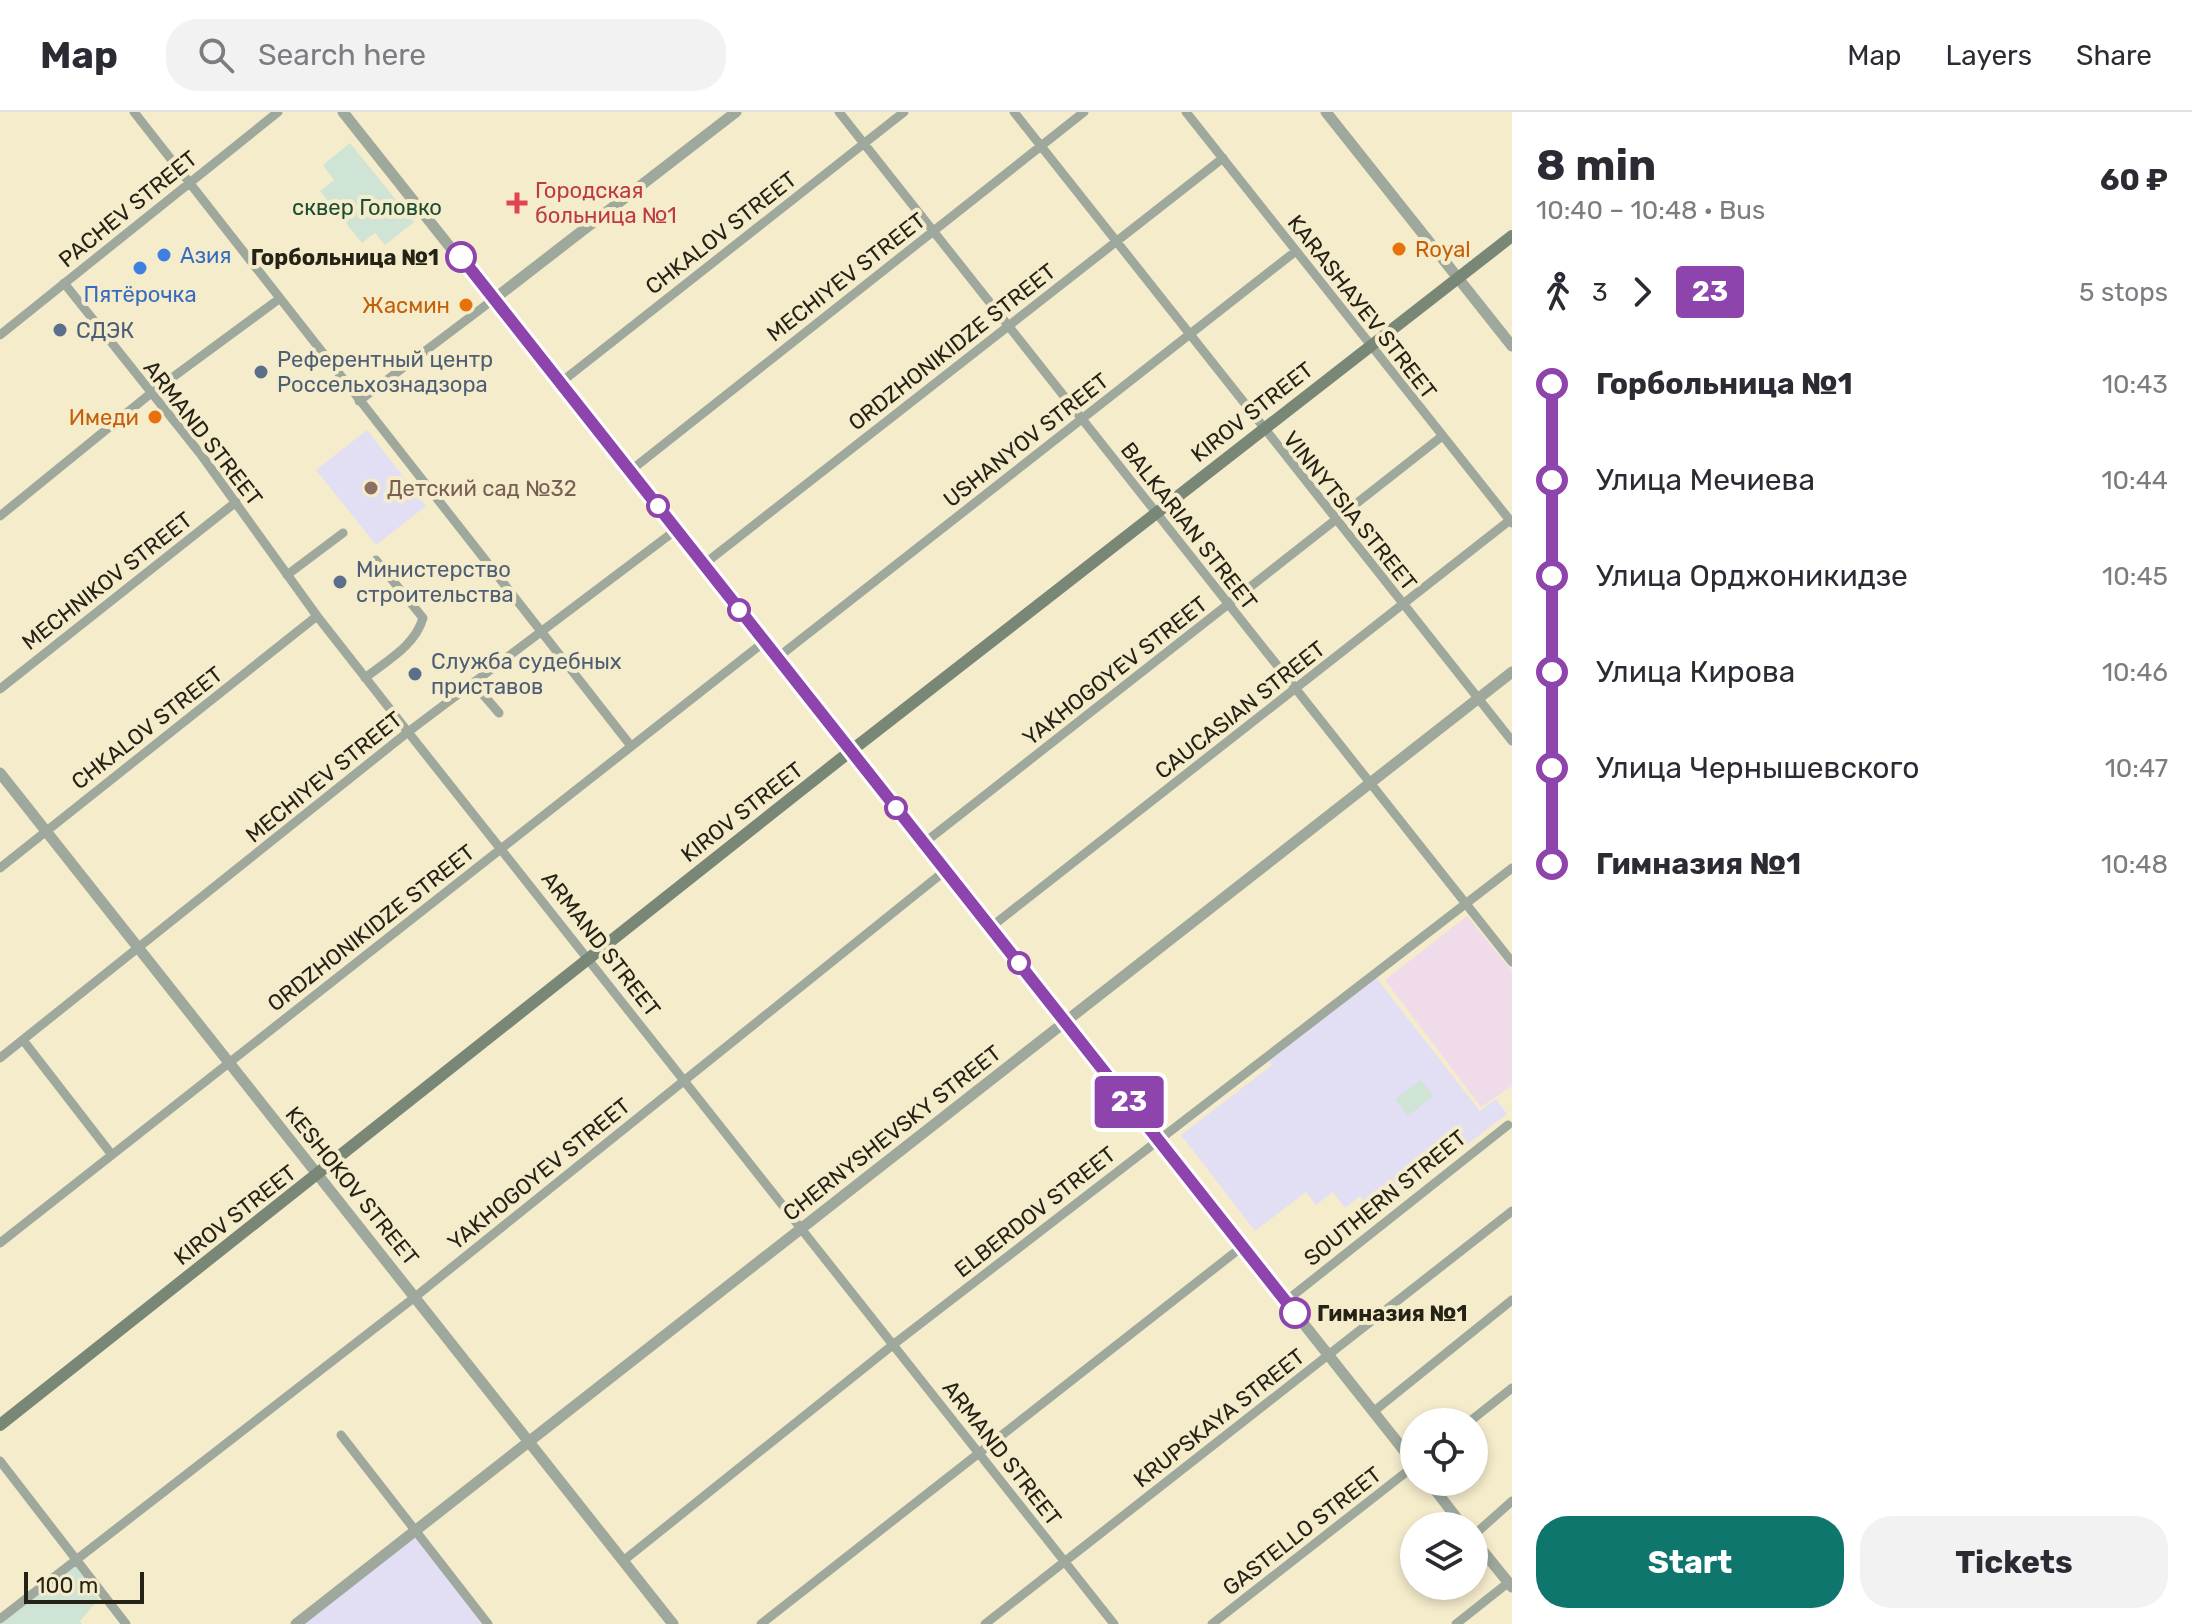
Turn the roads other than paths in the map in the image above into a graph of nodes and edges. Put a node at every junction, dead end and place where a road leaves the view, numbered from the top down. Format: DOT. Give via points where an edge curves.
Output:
graph roads {
  1 [pos="134,112"];
  2 [pos="278,112"];
  3 [pos="343,112"];
  4 [pos="736,112"];
  5 [pos="839,112"];
  6 [pos="904,112"];
  7 [pos="1014,112"];
  8 [pos="1084,112"];
  9 [pos="1186,112"];
  10 [pos="1326,112"];
  11 [pos="864,144"];
  12 [pos="1041,146"];
  13 [pos="1223,158"];
  14 [pos="190,184"];
  15 [pos="934,231"];
  16 [pos="1512,236"];
  17 [pos="1116,242"];
  18 [pos="1296,251"];
  19 [pos="1457,278"];
  20 [pos="64,283"];
  21 [pos="279,299"];
  22 [pos="494,299"];
  23 [pos="1009,326"];
  24 [pos="0,335"];
  25 [pos="1189,335"];
  26 [pos="1371,346"];
  27 [pos="1512,346"];
  28 [pos="560,383"];
  29 [pos="150,394"];
  30 [pos="359,401"];
  31 [pos="1081,419"];
  32 [pos="1262,429"];
  33 [pos="1441,437"];
  34 [pos="630,471"];
  35 [pos="236,502"];
  36 [pos="1155,513"];
  37 [pos="0,516"];
  38 [pos="1336,520"];
  39 [pos="1511,522"];
  40 [pos="676,530"];
  41 [pos="343,533"];
  42 [pos="376,560"];
  43 [pos="703,565"];
  44 [pos="287,575"];
  45 [pos="1228,605"];
  46 [pos="1404,606"];
  47 [pos="317,616"];
  48 [pos="541,633"];
  49 [pos="764,642"];
  50 [pos="777,658"];
  51 [pos="1512,672"];
  52 [pos="365,678"];
  53 [pos="474,684"];
  54 [pos="0,689"];
  55 [pos="1295,690"];
  56 [pos="1479,699"];
  57 [pos="499,713"];
  58 [pos="408,732"];
  59 [pos="1512,741"];
  60 [pos="631,746"];
  61 [pos="852,751"];
  62 [pos="0,773"];
  63 [pos="1370,784"];
  64 [pos="46,832"];
  65 [pos="924,843"];
  66 [pos="501,848"];
  67 [pos="0,868"];
  68 [pos="1512,868"];
  69 [pos="946,870"];
  70 [pos="1465,903"];
  71 [pos="991,927"];
  72 [pos="139,947"];
  73 [pos="591,959"];
  74 [pos="1512,962"];
  75 [pos="1066,1024"];
  76 [pos="23,1040"];
  77 [pos="0,1058"];
  78 [pos="229,1063"];
  79 [pos="685,1080"];
  80 [pos="1508,1125"];
  81 [pos="1159,1140"];
  82 [pos="112,1155"];
  83 [pos="317,1176"];
  84 [pos="1512,1211"];
  85 [pos="802,1227"];
  86 [pos="0,1243"];
  87 [pos="1243,1246"];
  88 [pos="415,1297"];
  89 [pos="1512,1300"];
  90 [pos="1286,1301"];
  91 [pos="894,1344"];
  92 [pos="1329,1355"];
  93 [pos="1512,1388"];
  94 [pos="1487,1408"];
  95 [pos="1373,1412"];
  96 [pos="0,1425"];
  97 [pos="341,1435"];
  98 [pos="529,1441"];
  99 [pos="1400,1446"];
  100 [pos="979,1453"];
  101 [pos="0,1461"];
  102 [pos="1400,1475"];
  103 [pos="1440,1496"];
  104 [pos="1512,1501"];
  105 [pos="1452,1512"];
  106 [pos="1488,1524"];
  107 [pos="414,1532"];
  108 [pos="1488,1555"];
  109 [pos="78,1558"];
  110 [pos="623,1561"];
  111 [pos="1064,1562"];
  112 [pos="1510,1584"];
  113 [pos="0,1619"];
  114 [pos="126,1624"];
  115 [pos="296,1624"];
  116 [pos="488,1624"];
  117 [pos="673,1624"];
  118 [pos="761,1624"];
  119 [pos="985,1624"];
  120 [pos="1114,1624"];
  121 [pos="1212,1624"];
  122 [pos="1456,1624"];
  1 -- 14 [label="street"];
  2 -- 14 [label="street, PACHEV STREET"];
  3 -- 22 [label="street"];
  4 -- 22 [label="street"];
  5 -- 11 [label="street, BALKARIAN STREET"];
  6 -- 11 [label="street, CHKALOV STREET"];
  7 -- 12 [label="street, VINNYTSIA STREET"];
  8 -- 12 [label="street, MECHIYEV STREET"];
  9 -- 13 [label="street, KARASHAУEV STREET"];
  10 -- 19 [label="street"];
  11 -- 15 [label="street, BALKARIAN STREET"];
  11 -- 28 [label="street, CHKALOV STREET"];
  12 -- 15 [label="street, MECHIYEV STREET"];
  12 -- 17 [label="street, VINNYTSIA STREET"];
  13 -- 17 [label="street, ORDZHONIKIDZE STREET"];
  13 -- 18 [label="street, KARASHAУEV STREET"];
  14 -- 20 [label="street, PACHEV STREET"];
  14 -- 21 [label="street"];
  15 -- 23 [label="street, BALKARIAN STREET"];
  15 -- 34 [label="street, MECHIYEV STREET"];
  16 -- 19 [label="main road, KIROV STREET"];
  17 -- 23 [label="street, ORDZHONIKIDZE STREET"];
  17 -- 25 [label="street, VINNYTSIA STREET"];
  18 -- 25 [label="street, USHANYOV STREET"];
  18 -- 26 [label="street, KARASHAУEV STREET"];
  19 -- 26 [label="main road, KIROV STREET"];
  19 -- 27 [label="street"];
  20 -- 24 [label="street, PACHEV STREET"];
  20 -- 29 [label="street, ARMAND STREET"];
  21 -- 29 [label="street"];
  21 -- 30 [label="street"];
  22 -- 28 [label="street"];
  22 -- 30 [label="street"];
  23 -- 31 [label="street, BALKARIAN STREET"];
  23 -- 43 [label="street, ORDZHONIKIDZE STREET"];
  25 -- 31 [label="street, USHANYOV STREET"];
  25 -- 32 [label="street, VINNYTSIA STREET"];
  26 -- 32 [label="main road, KIROV STREET"];
  26 -- 33 [label="street, KARASHAУEV STREET"];
  28 -- 34 [label="street"];
  29 -- 35 [label="street, ARMAND STREET"];
  29 -- 37 [label="street"];
  30 -- 48 [label="street"];
  31 -- 36 [label="street, BALKARIAN STREET"];
  31 -- 50 [label="street, USHANYOV STREET"];
  32 -- 36 [label="main road, KIROV STREET"];
  32 -- 38 [label="street, VINNYTSIA STREET"];
  33 -- 38 [label="street, YAKHOGOYEV STREET"];
  33 -- 39 [label="street, KARASHAУEV STREET"];
  34 -- 40 [label="street"];
  35 -- 44 [label="street, ARMAND STREET"];
  35 -- 54 [label="street, MECHNIKOV STREET"];
  36 -- 45 [label="street, BALKARIAN STREET"];
  36 -- 61 [label="main road, KIROV STREET"];
  38 -- 45 [label="street, YAKHOGOYEV STREET"];
  38 -- 46 [label="street, VINNYTSIA STREET"];
  39 -- 46 [label="street, CAUCASIAN STREET"];
  40 -- 43 [label="street"];
  40 -- 48 [label="street, MECHIYEV STREET"];
  41 -- 44 [label="street"];
  42 -- 52 [label="street" via="423,618 404,647"];
  43 -- 49 [label="street"];
  44 -- 47 [label="street, ARMAND STREET"];
  45 -- 55 [label="street, BALKARIAN STREET"];
  45 -- 65 [label="street, YAKHOGOYEV STREET"];
  46 -- 55 [label="street, CAUCASIAN STREET"];
  46 -- 56 [label="street, VINNYTSIA STREET"];
  47 -- 52 [label="street, ARMAND STREET"];
  47 -- 64 [label="street, CHKALOV STREET"];
  48 -- 53 [label="street, MECHIYEV STREET"];
  48 -- 60 [label="street"];
  49 -- 50 [label="street"];
  49 -- 60 [label="street, ORDZHONIKIDZE STREET"];
  50 -- 61 [label="street"];
  51 -- 56 [label="street, CHERNYSHEVSKY STREET"];
  52 -- 58 [label="street, ARMAND STREET"];
  53 -- 57 [label="street"];
  53 -- 58 [label="street, MECHIYEV STREET"];
  55 -- 63 [label="street, BALKARIAN STREET"];
  55 -- 71 [label="street, CAUCASIAN STREET"];
  56 -- 59 [label="street, VINNYTSIA STREET"];
  56 -- 63 [label="street, CHERNYSHEVSKY STREET"];
  58 -- 66 [label="street, ARMAND STREET"];
  58 -- 72 [label="street, MECHIYEV STREET"];
  60 -- 66 [label="street, ORDZHONIKIDZE STREET"];
  61 -- 65 [label="street"];
  61 -- 73 [label="main road, KIROV STREET"];
  62 -- 64 [label="street, KESHOKOV STREET"];
  63 -- 70 [label="street, BALKARIAN STREET"];
  63 -- 75 [label="street, CHERNYSHEVSKY STREET"];
  64 -- 67 [label="street, CHKALOV STREET"];
  64 -- 72 [label="street, KESHOKOV STREET"];
  65 -- 69 [label="street"];
  66 -- 73 [label="street, ARMAND STREET"];
  66 -- 78 [label="street, ORDZHONIKIDZE STREET"];
  68 -- 70 [label="street, ELBERDOV STREET"];
  69 -- 71 [label="street"];
  69 -- 79 [label="street, YAKHOGOYEV STREET"];
  70 -- 74 [label="street, BALKARIAN STREET"];
  70 -- 81 [label="street, ELBERDOV STREET"];
  71 -- 75 [label="street"];
  72 -- 76 [label="street, MECHIYEV STREET"];
  72 -- 78 [label="street, KESHOKOV STREET"];
  73 -- 79 [label="street, ARMAND STREET"];
  73 -- 83 [label="main road, KIROV STREET"];
  75 -- 81 [label="street"];
  75 -- 85 [label="street, CHERNYSHEVSKY STREET"];
  76 -- 77 [label="street, MECHIYEV STREET"];
  76 -- 82 [label="street"];
  78 -- 82 [label="street, ORDZHONIKIDZE STREET"];
  78 -- 83 [label="street, KESHOKOV STREET"];
  79 -- 85 [label="street, ARMAND STREET"];
  79 -- 88 [label="street, YAKHOGOYEV STREET"];
  80 -- 90 [label="street, SOUTHERN STREET"];
  81 -- 87 [label="street"];
  81 -- 91 [label="street, ELBERDOV STREET"];
  82 -- 86 [label="street, ORDZHONIKIDZE STREET"];
  83 -- 88 [label="street, KESHOKOV STREET"];
  83 -- 96 [label="main road, KIROV STREET"];
  84 -- 92 [label="street, KRUPSKAYA STREET"];
  85 -- 91 [label="street, ARMAND STREET"];
  85 -- 98 [label="street, CHERNYSHEVSKY STREET"];
  87 -- 90 [label="street"];
  87 -- 100 [label="street"];
  88 -- 98 [label="street, KESHOKOV STREET"];
  88 -- 109 [label="street, YAKHOGOYEV STREET"];
  89 -- 95 [label="street"];
  90 -- 92 [label="street"];
  91 -- 100 [label="street, ARMAND STREET"];
  91 -- 110 [label="street, ELBERDOV STREET"];
  92 -- 95 [label="street"];
  92 -- 111 [label="street, KRUPSKAYA STREET"];
  93 -- 94 [label="street"];
  95 -- 99 [label="street"];
  97 -- 107 [label="street"];
  98 -- 107 [label="street, CHERNYSHEVSKY STREET"];
  98 -- 110 [label="street, KESHOKOV STREET"];
  100 -- 111 [label="street, ARMAND STREET"];
  100 -- 118 [label="street"];
  101 -- 109 [label="street"];
  102 -- 121 [label="street, GASTELLO STREET"];
  103 -- 105 [label="street"];
  104 -- 106 [label="street"];
  107 -- 115 [label="street, CHERNYSHEVSKY STREET"];
  107 -- 116 [label="street"];
  108 -- 112 [label="street"];
  109 -- 113 [label="street, YAKHOGOYEV STREET"];
  109 -- 114 [label="street"];
  110 -- 117 [label="street, KESHOKOV STREET"];
  111 -- 119 [label="street, KRUPSKAYA STREET"];
  111 -- 120 [label="street, ARMAND STREET"];
  112 -- 122 [label="street"];
}
